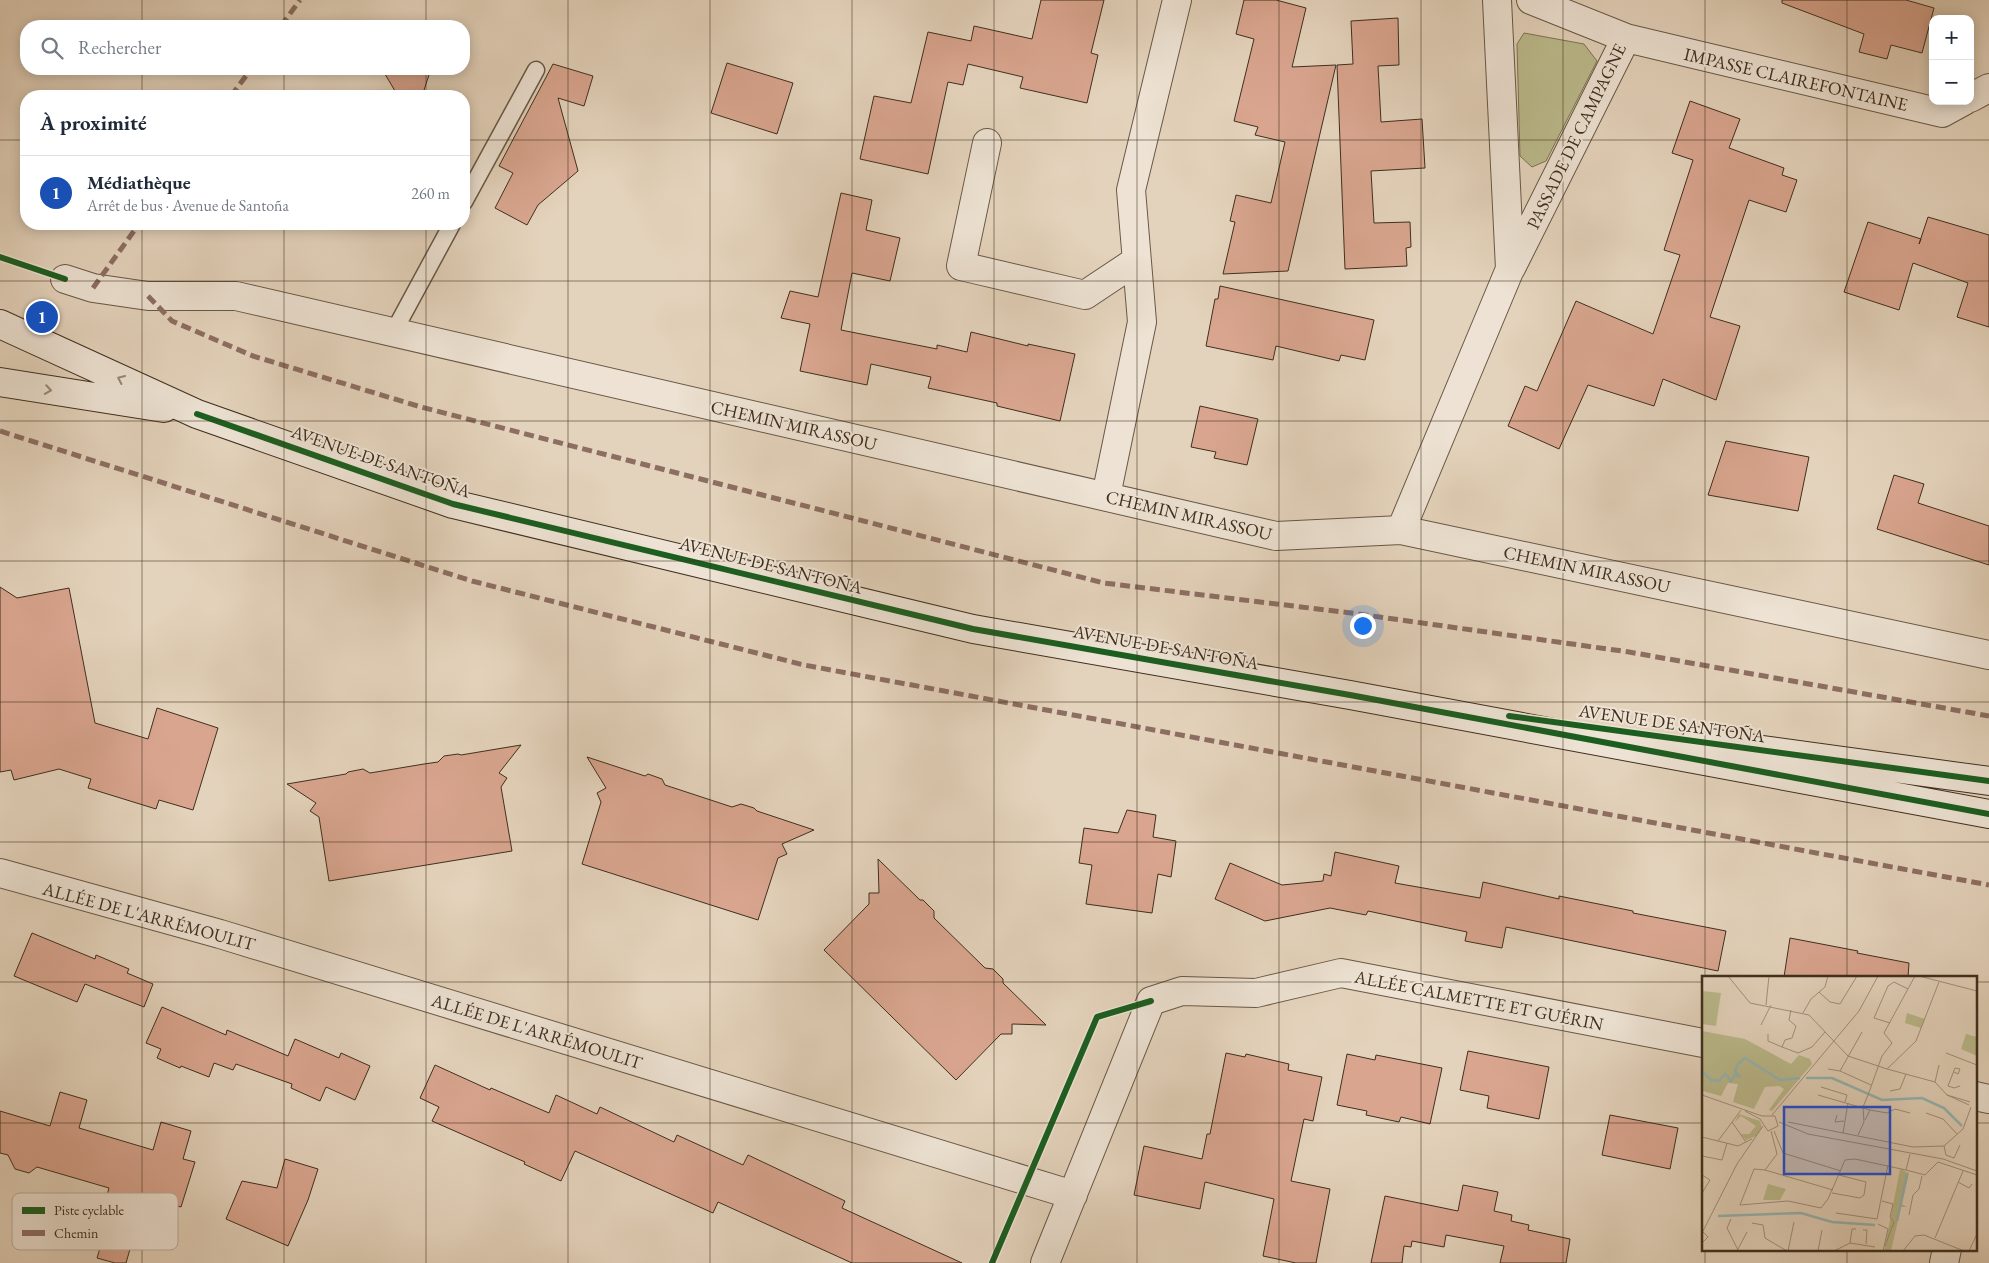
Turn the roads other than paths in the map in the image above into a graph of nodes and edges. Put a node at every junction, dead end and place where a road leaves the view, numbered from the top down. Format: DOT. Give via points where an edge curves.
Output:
graph roads {
  1 [pos="1177,0"];
  2 [pos="1497,0"];
  3 [pos="1531,0"];
  4 [pos="1626,38"];
  5 [pos="536,70"];
  6 [pos="1989,88"];
  7 [pos="1974,96"];
  8 [pos="1957,105"];
  9 [pos="987,143"];
  10 [pos="470,191"];
  11 [pos="449,230"];
  12 [pos="1136,261"];
  13 [pos="1510,269"];
  14 [pos="65,279"];
  15 [pos="0,324"];
  16 [pos="393,333"];
  17 [pos="0,382"];
  18 [pos="197,414"];
  19 [pos="1106,496"];
  20 [pos="1401,530"];
  21 [pos="1989,655"];
  22 [pos="1350,695"];
  23 [pos="1989,781"];
  24 [pos="1989,814"];
  25 [pos="0,873"];
  26 [pos="1702,1043"];
  27 [pos="1976,1096"];
  28 [pos="1989,1099"];
  29 [pos="1073,1195"];
  30 [pos="1947,1250"];
  31 [pos="1045,1263"];
  32 [pos="1944,1263"];
  1 -- 12 [label="street" via="1130,190"];
  2 -- 13 [label="street, PASSADE DE CAMPAGNE"];
  3 -- 4 [label="street, PASSADE DE CAMPAGNE"];
  4 -- 8 [label="street, IMPASSE CLAIREFONTAINE" via="1942,113"];
  4 -- 13 [label="street, PASSADE DE CAMPAGNE"];
  5 -- 10 [label="lane"];
  6 -- 7 [label="street"];
  9 -- 12 [label="street" via="961,266 1084,295"];
  11 -- 16 [label="lane"];
  12 -- 19 [label="street" via="1142,322"];
  13 -- 20 [label="street, PASSADE DE CAMPAGNE"];
  14 -- 16 [label="street, CHEMIN MIRASSOU" via="93,288 148,296 236,296"];
  18 -- 15 [label="street, AVENUE DE SANTOÑA, one-way"];
  16 -- 19 [label="street, CHEMIN MIRASSOU"];
  17 -- 18 [label="street, AVENUE DE SANTOÑA, one-way"];
  18 -- 22 [label="street, AVENUE DE SANTOÑA" via="454,504 973,629"];
  19 -- 20 [label="street, CHEMIN MIRASSOU" via="1276,536"];
  20 -- 21 [label="street, CHEMIN MIRASSOU"];
  22 -- 23 [label="street, AVENUE DE SANTOÑA"];
  22 -- 24 [label="street, AVENUE DE SANTOÑA"];
  25 -- 29 [label="street, ALLÉE DE L'ARRÉMOULIT" via="220,934"];
  26 -- 29 [label="street, ALLÉE CALMETTE ET GUÉRIN" via="1341,973 1256,994 1182,991 1151,1001"];
  27 -- 28 [label="street"];
  29 -- 31 [label="street, ALLÉE CALMETTE ET GUÉRIN"];
  30 -- 32 [label="street"];
}
